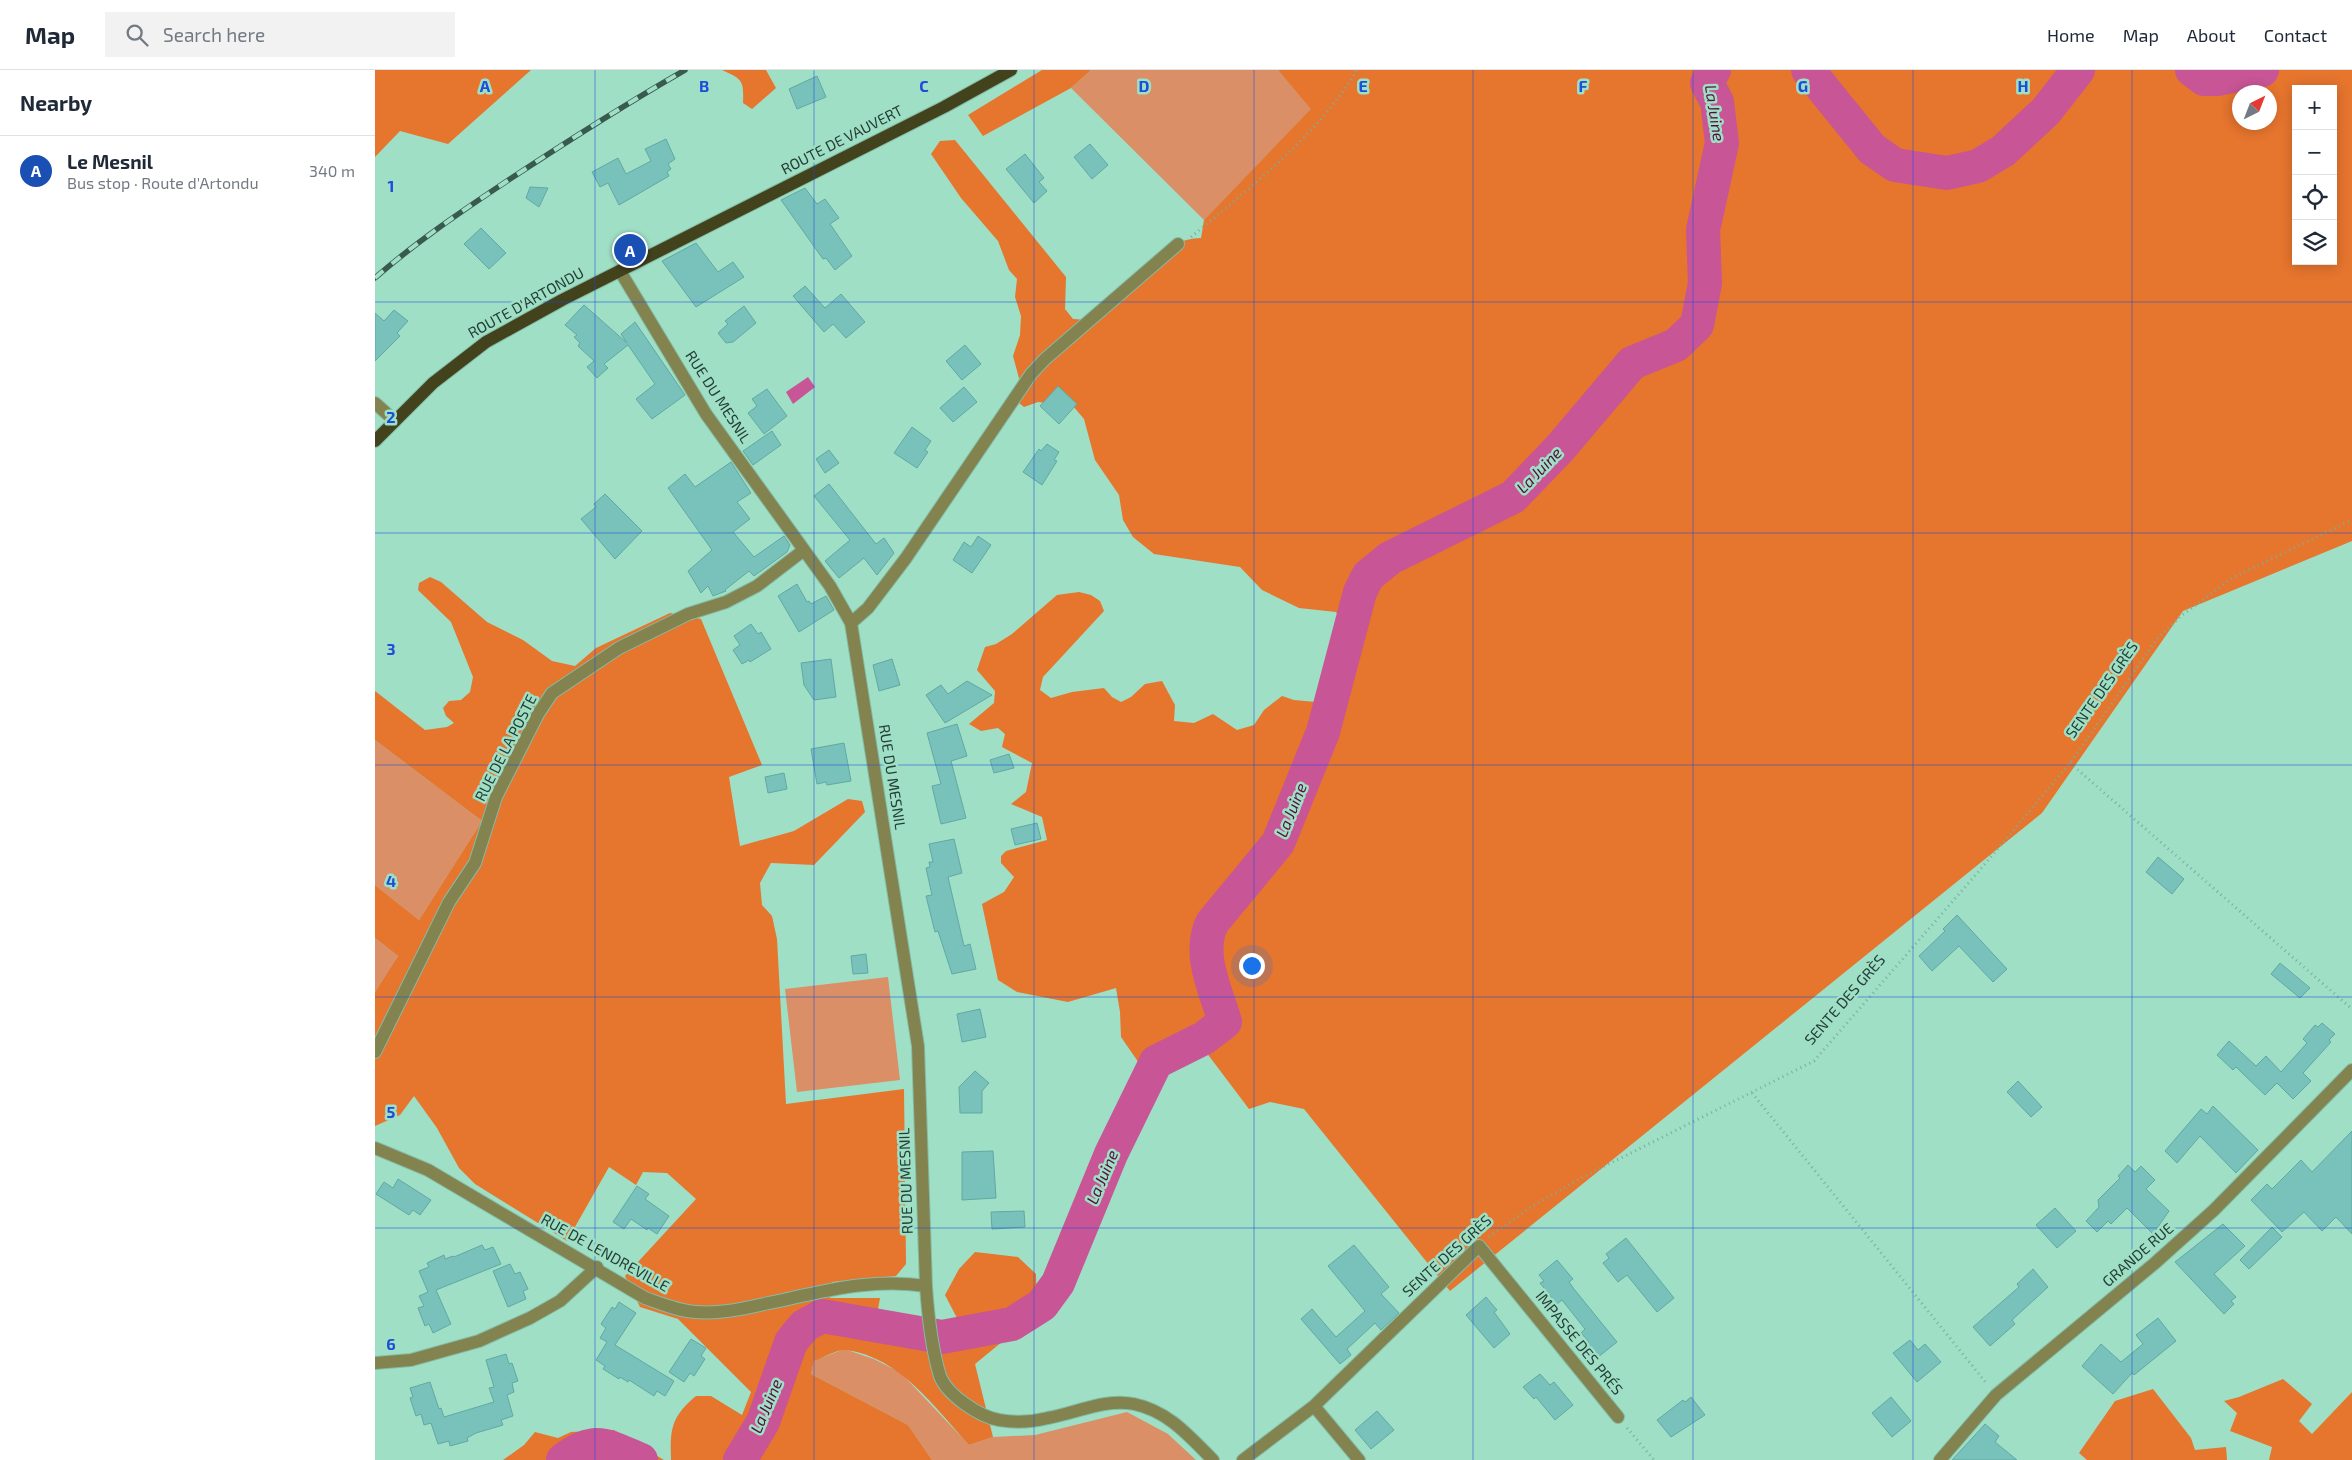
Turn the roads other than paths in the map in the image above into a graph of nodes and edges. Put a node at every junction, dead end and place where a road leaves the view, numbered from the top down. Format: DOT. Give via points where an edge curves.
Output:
graph roads {
  1 [pos="1011,70"];
  2 [pos="714,223"];
  3 [pos="1178,244"];
  4 [pos="620,270"];
  5 [pos="375,403"];
  6 [pos="395,421"];
  7 [pos="375,441"];
  8 [pos="804,550"];
  9 [pos="851,623"];
  10 [pos="375,1052"];
  11 [pos="2352,1070"];
  12 [pos="375,1148"];
  13 [pos="1479,1246"];
  14 [pos="597,1267"];
  15 [pos="926,1286"];
  16 [pos="375,1363"];
  17 [pos="1314,1406"];
  18 [pos="1618,1417"];
  19 [pos="1213,1460"];
  20 [pos="1243,1460"];
  21 [pos="1359,1460"];
  22 [pos="1940,1460"];
  1 -- 2 [label="main road, ROUTE DE VAUVERT"];
  2 -- 4 [label="main road, ROUTE D'ARTONDU"];
  3 -- 9 [label="street" via="1031,374 906,558 868,608"];
  4 -- 6 [label="main road, ROUTE D'ARTONDU" via="473,351 433,383"];
  4 -- 8 [label="street, RUE DU MESNIL" via="706,414"];
  5 -- 6 [label="street"];
  6 -- 7 [label="main road, ROUTE D'ARTONDU"];
  8 -- 9 [label="street, RUE DU MESNIL"];
  8 -- 10 [label="street, RUE DE LA POSTE" via="757,586 726,602 688,614 619,648 552,692 496,797 475,863 449,902"];
  9 -- 15 [label="street, RUE DU MESNIL" via="918,1046"];
  11 -- 22 [label="street, GRANDE RUE" via="2214,1210 1996,1395"];
  12 -- 14 [label="street, RUE DE LENDREVILLE" via="428,1170"];
  13 -- 17 [label="street, SENTE DES GRÈS"];
  13 -- 18 [label="street, IMPASSE DES PRÉS"];
  14 -- 15 [label="street, RUE DE LENDREVILLE" via="645,1298 671,1308 696,1312 732,1311 873,1283 902,1282"];
  14 -- 16 [label="street" via="560,1301 479,1341 411,1360"];
  15 -- 19 [label="street, RUE DU MESNIL" via="929,1322 941,1377 954,1395 972,1409 997,1420 1020,1422 1110,1403 1132,1404 1153,1409 1173,1421"];
  17 -- 20 [label="street, SENTE DES GRÈS"];
  17 -- 21 [label="street"];
}
